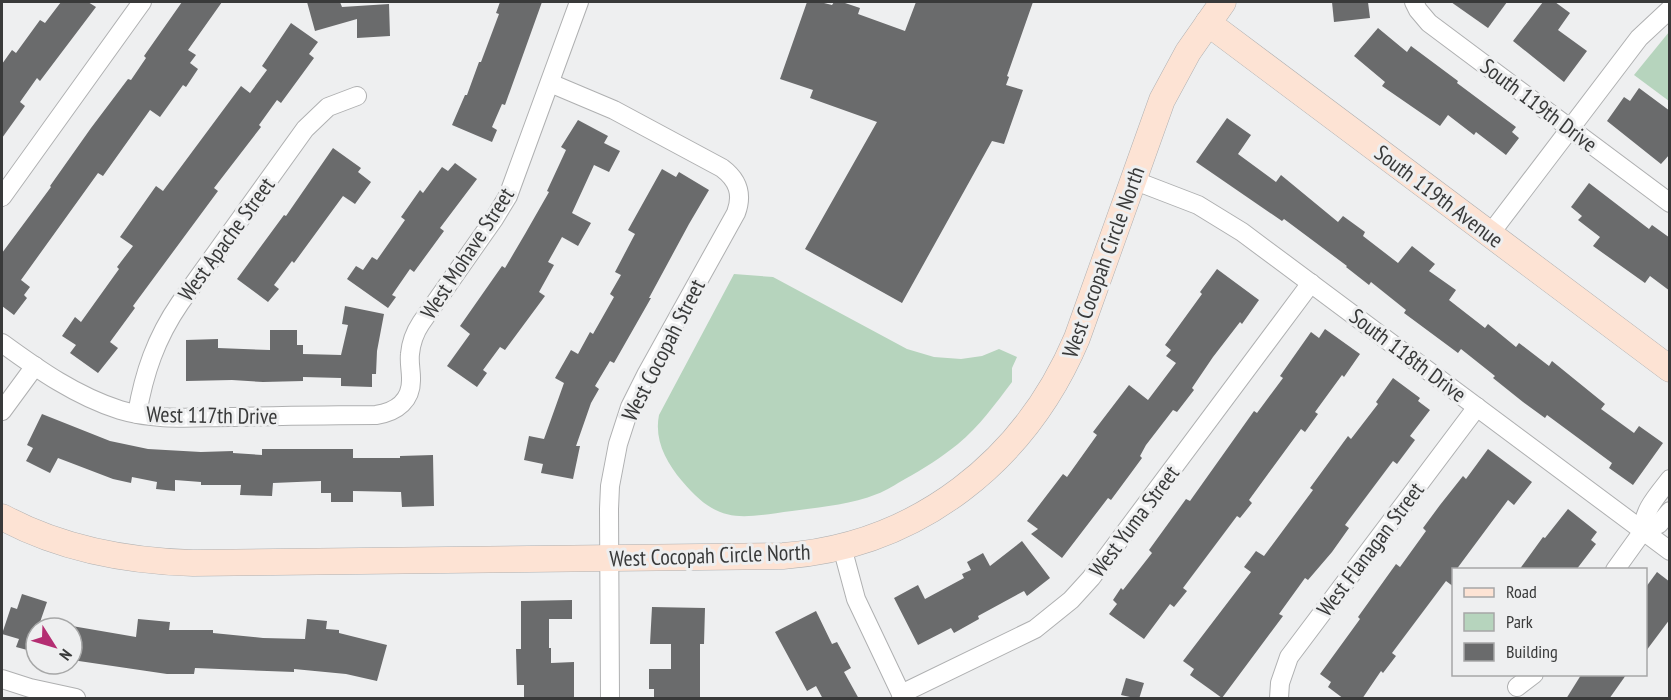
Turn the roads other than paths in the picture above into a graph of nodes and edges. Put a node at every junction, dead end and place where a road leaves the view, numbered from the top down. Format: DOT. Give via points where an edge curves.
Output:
graph roads {
  1 [pos="142,2"];
  2 [pos="579,2"];
  3 [pos="1223,2"];
  4 [pos="1414,2"];
  5 [pos="1670,9"];
  6 [pos="1208,23"];
  7 [pos="550,83"];
  8 [pos="357,96"];
  9 [pos="1570,129"];
  10 [pos="1134,180"];
  11 [pos="2,197"];
  12 [pos="1670,203"];
  13 [pos="1490,234"];
  14 [pos="1311,283"];
  15 [pos="2,343"];
  16 [pos="34,366"];
  17 [pos="1670,369"];
  18 [pos="403,404"];
  19 [pos="1477,407"];
  20 [pos="2,411"];
  21 [pos="137,414"];
  22 [pos="1670,479"];
  23 [pos="1670,511"];
  24 [pos="2,517"];
  25 [pos="1643,531"];
  26 [pos="842,547"];
  27 [pos="1670,551"];
  28 [pos="609,558"];
  29 [pos="1616,568"];
  30 [pos="1533,676"];
  31 [pos="2,679"];
  32 [pos="1517,687"];
  33 [pos="902,697"];
  34 [pos="76,699"];
  35 [pos="610,699"];
  36 [pos="1279,699"];
  1 -- 11 [label="street"];
  2 -- 7 [label="street, West Mohave Street"];
  3 -- 6 [label="street, West Cocopah Circle North"];
  4 -- 9 [label="street, South 119th Drive" via="1429,23"];
  5 -- 9 [label="street" via="1639,38"];
  6 -- 10 [label="street, West Cocopah Circle North" via="1162,100"];
  6 -- 13 [label="street, South 119th Avenue"];
  7 -- 18 [label="street, West Mohave Street" via="508,195 416,332 410,353 411,385"];
  7 -- 28 [label="street, West Cocopah Street" via="614,110 722,168 739,188 739,205 647,373 623,426 610,486"];
  8 -- 21 [label="street, West Apache Street" via="328,107 305,129 174,311 153,351"];
  9 -- 12 [label="street, South 119th Drive"];
  9 -- 13 [label="street"];
  10 -- 14 [label="street, South 118th Drive" via="1213,213"];
  10 -- 26 [label="street, West Cocopah Circle North" via="1077,338 1057,382 1030,422 993,463 943,502 902,525"];
  13 -- 17 [label="street, South 119th Avenue"];
  14 -- 19 [label="street, South 118th Drive"];
  14 -- 33 [label="street, West Yuma Street" via="1071,600 1035,629"];
  15 -- 16 [label="street, West 117th Drive"];
  16 -- 20 [label="street"];
  16 -- 21 [label="street, West 117th Drive" via="77,393"];
  18 -- 21 [label="street, West 117th Drive" via="376,415"];
  19 -- 25 [label="street, South 118th Drive"];
  19 -- 36 [label="street, West Flanagan Street" via="1289,657"];
  22 -- 25 [label="street" via="1645,514"];
  23 -- 25 [label="street" via="1659,524"];
  24 -- 28 [label="street, West Cocopah Circle North" via="74,547 123,558 170,562"];
  25 -- 27 [label="street, South 118th Drive"];
  25 -- 29 [label="street"];
  26 -- 28 [label="street, West Cocopah Circle North" via="783,556"];
  26 -- 33 [label="street" via="856,599"];
  28 -- 35 [label="street, West Cocopah Street"];
  30 -- 32 [label="street"];
  31 -- 34 [label="street"];
}
